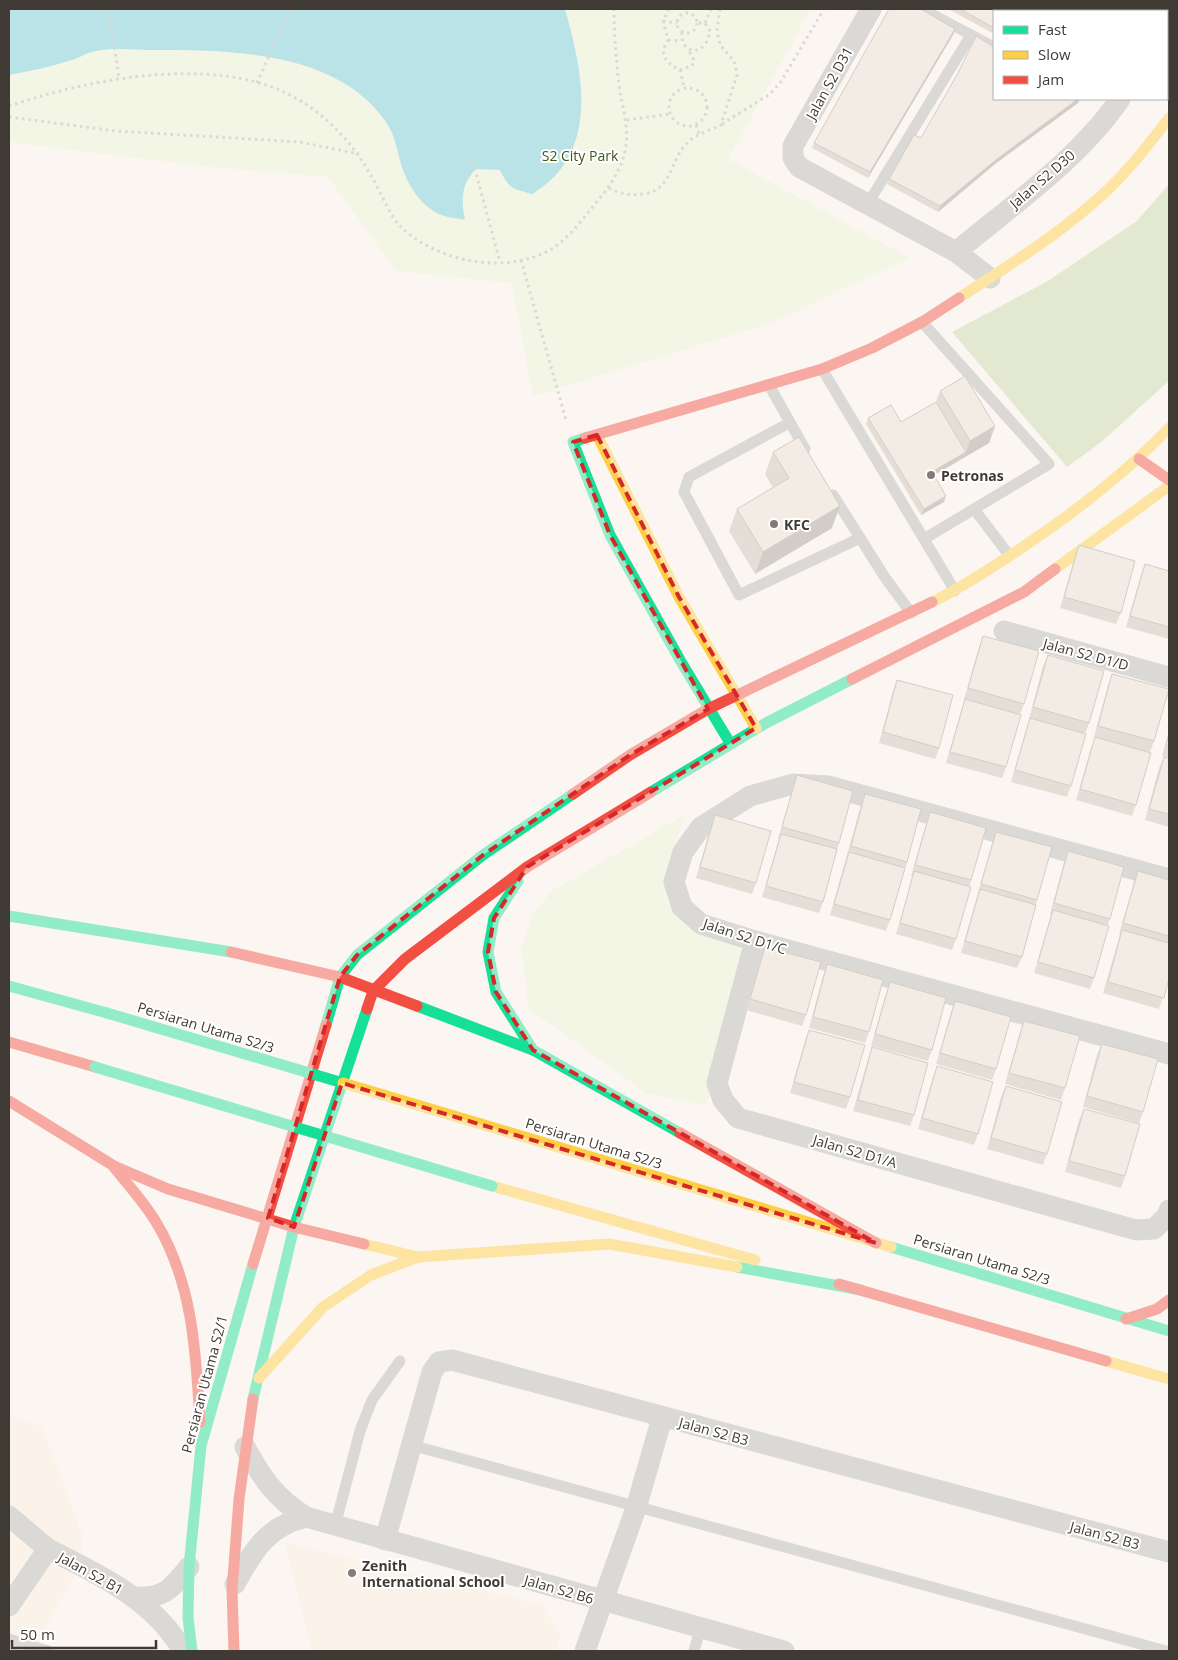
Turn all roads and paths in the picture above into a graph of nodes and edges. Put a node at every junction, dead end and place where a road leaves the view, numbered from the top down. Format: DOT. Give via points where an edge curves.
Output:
graph roads {
  1 [pos="109,9"];
  2 [pos="290,9"];
  3 [pos="614,9"];
  4 [pos="668,9"];
  5 [pos="711,9"];
  6 [pos="720,9"];
  7 [pos="824,9"];
  8 [pos="871,9"];
  9 [pos="922,9"];
  10 [pos="686,10"];
  11 [pos="1169,12"];
  12 [pos="1168,16"];
  13 [pos="663,21"];
  14 [pos="697,22"];
  15 [pos="677,23"];
  16 [pos="705,23"];
  17 [pos="682,32"];
  18 [pos="971,35"];
  19 [pos="668,40"];
  20 [pos="681,41"];
  21 [pos="993,46"];
  22 [pos="688,49"];
  23 [pos="680,70"];
  24 [pos="119,79"];
  25 [pos="257,83"];
  26 [pos="684,88"];
  27 [pos="1112,101"];
  28 [pos="9,106"];
  29 [pos="670,114"];
  30 [pos="9,117"];
  31 [pos="1169,118"];
  32 [pos="627,120"];
  33 [pos="696,124"];
  34 [pos="721,125"];
  35 [pos="700,136"];
  36 [pos="360,154"];
  37 [pos="473,162"];
  38 [pos="609,188"];
  39 [pos="867,205"];
  40 [pos="956,252"];
  41 [pos="522,260"];
  42 [pos="500,262"];
  43 [pos="990,278"];
  44 [pos="922,322"];
  45 [pos="822,369"];
  46 [pos="769,386"];
  47 [pos="789,423"];
  48 [pos="1169,430"];
  49 [pos="597,435"];
  50 [pos="572,442"];
  51 [pos="809,456"];
  52 [pos="1139,459"];
  53 [pos="1169,480"];
  54 [pos="1169,486"];
  55 [pos="829,489"];
  56 [pos="974,509"];
  57 [pos="860,538"];
  58 [pos="924,539"];
  59 [pos="1011,557"];
  60 [pos="955,591"];
  61 [pos="911,613"];
  62 [pos="1004,631"];
  63 [pos="1169,677"];
  64 [pos="737,696"];
  65 [pos="708,709"];
  66 [pos="756,728"];
  67 [pos="730,744"];
  68 [pos="527,867"];
  69 [pos="1169,879"];
  70 [pos="9,916"];
  71 [pos="755,941"];
  72 [pos="340,977"];
  73 [pos="9,986"];
  74 [pos="373,990"];
  75 [pos="9,1042"];
  76 [pos="533,1050"];
  77 [pos="1169,1054"];
  78 [pos="9,1101"];
  79 [pos="114,1166"];
  80 [pos="1169,1210"];
  81 [pos="268,1218"];
  82 [pos="294,1227"];
  83 [pos="876,1243"];
  84 [pos="418,1257"];
  85 [pos="861,1290"];
  86 [pos="1169,1300"];
  87 [pos="1126,1319"];
  88 [pos="1169,1331"];
  89 [pos="400,1361"];
  90 [pos="1169,1379"];
  91 [pos="256,1380"];
  92 [pos="662,1418"];
  93 [pos="411,1445"];
  94 [pos="201,1446"];
  95 [pos="245,1447"];
  96 [pos="636,1508"];
  97 [pos="9,1516"];
  98 [pos="306,1517"];
  99 [pos="335,1526"];
  100 [pos="385,1540"];
  101 [pos="48,1549"];
  102 [pos="1169,1552"];
  103 [pos="189,1568"];
  104 [pos="232,1591"];
  105 [pos="134,1597"];
  106 [pos="603,1602"];
  107 [pos="9,1606"];
  108 [pos="700,1629"];
  109 [pos="9,1639"];
  110 [pos="48,1651"];
  111 [pos="183,1651"];
  112 [pos="192,1651"];
  113 [pos="234,1651"];
  114 [pos="585,1651"];
  115 [pos="694,1651"];
  116 [pos="784,1651"];
  117 [pos="1166,1651"];
  1 -- 24 [label="path"];
  2 -- 25 [label="path"];
  3 -- 32 [label="path" via="616,56"];
  4 -- 13 [label="path"];
  5 -- 16 [label="path"];
  6 -- 34 [label="path" via="717,30 720,45 734,61 737,75"];
  7 -- 34 [label="path" via="780,83 770,94"];
  8 -- 39 [label="street, Jalan S2 D31" via="793,146 793,158 799,166"];
  9 -- 18 [label="lane"];
  10 -- 14 [label="path"];
  10 -- 15 [label="path"];
  11 -- 12 [label="street"];
  13 -- 15 [label="path"];
  13 -- 19 [label="path"];
  14 -- 16 [label="path"];
  14 -- 17 [label="path" via="696,28"];
  15 -- 17 [label="path"];
  16 -- 22 [label="path" via="710,31 706,44 698,49"];
  17 -- 20 [label="path"];
  18 -- 21 [label="lane"];
  18 -- 39 [label="lane"];
  19 -- 20 [label="path"];
  19 -- 23 [label="path" via="663,48 664,58 667,64"];
  20 -- 22 [label="path"];
  22 -- 23 [label="path" via="694,63"];
  23 -- 26 [label="path"];
  24 -- 25 [label="path" via="162,75 226,76"];
  24 -- 28 [label="path" via="35,97"];
  25 -- 36 [label="path" via="308,106 342,133"];
  26 -- 29 [label="path" via="672,95"];
  26 -- 33 [label="path" via="697,89 707,99 708,112"];
  27 -- 40 [label="street, Jalan S2 D30" via="1068,158"];
  29 -- 32 [label="path"];
  29 -- 33 [label="path" via="679,124"];
  30 -- 36 [label="path" via="116,131 300,142"];
  31 -- 43 [label="main road" via="1136,160 1094,203"];
  32 -- 38 [label="path" via="621,165"];
  33 -- 35 [label="path"];
  34 -- 35 [label="path"];
  35 -- 38 [label="path" via="687,143 659,190 634,196"];
  36 -- 42 [label="path" via="399,225 446,254 482,262"];
  37 -- 42 [label="path"];
  38 -- 41 [label="path" via="573,230 550,249"];
  39 -- 40 [label="street"];
  40 -- 43 [label="street"];
  41 -- 42 [label="path"];
  41 -- 50 [label="path"];
  43 -- 44 [label="main road"];
  44 -- 45 [label="main road"];
  44 -- 56 [label="lane" via="1049,464"];
  45 -- 46 [label="main road"];
  45 -- 58 [label="lane"];
  46 -- 47 [label="lane"];
  46 -- 49 [label="main road"];
  47 -- 51 [label="lane"];
  47 -- 57 [label="lane" via="689,477 684,492 739,595"];
  48 -- 52 [label="main road"];
  49 -- 50 [label="main road"];
  49 -- 64 [label="main road" via="679,597"];
  50 -- 65 [label="main road" via="610,535"];
  52 -- 53 [label="main road"];
  52 -- 59 [label="main road" via="1061,522"];
  54 -- 66 [label="main road" via="1024,592"];
  55 -- 57 [label="lane"];
  56 -- 58 [label="lane"];
  56 -- 59 [label="lane"];
  57 -- 61 [label="lane"];
  58 -- 60 [label="lane"];
  59 -- 60 [label="main road"];
  60 -- 61 [label="main road"];
  61 -- 64 [label="main road"];
  62 -- 63 [label="street, Jalan S2 D1/D"];
  64 -- 65 [label="main road"];
  64 -- 66 [label="main road"];
  65 -- 67 [label="main road"];
  65 -- 72 [label="main road" via="630,756 484,855 357,955"];
  66 -- 67 [label="main road"];
  67 -- 68 [label="main road"];
  68 -- 74 [label="main road" via="406,959"];
  68 -- 76 [label="main road" via="494,918 488,952 496,992"];
  69 -- 71 [label="street, Jalan S2 D1/C" via="828,786 793,784 750,796 701,827 684,852 674,882 682,907 701,924"];
  70 -- 72 [label="main road" via="226,951"];
  71 -- 77 [label="street, Jalan S2 D1/C"];
  71 -- 80 [label="street, Jalan S2 D1/A" via="717,1083 723,1100 738,1118 1136,1230 1154,1229"];
  72 -- 74 [label="main road"];
  72 -- 81 [label="main road, Persiaran Utama S2/1"];
  73 -- 83 [label="main road, Persiaran Utama S2/3, bridge"];
  74 -- 76 [label="main road"];
  74 -- 82 [label="main road"];
  75 -- 85 [label="main road, bridge" via="492,1186"];
  76 -- 83 [label="main road"];
  78 -- 79 [label="main road"];
  79 -- 81 [label="main road" via="168,1189"];
  79 -- 94 [label="main road" via="156,1223 183,1279 196,1338"];
  81 -- 82 [label="main road"];
  81 -- 94 [label="main road, Persiaran Utama S2/1"];
  82 -- 84 [label="main road"];
  82 -- 91 [label="main road"];
  83 -- 87 [label="main road, Persiaran Utama S2/3"];
  84 -- 85 [label="main road" via="609,1244"];
  84 -- 91 [label="main road" via="371,1275 323,1307"];
  85 -- 90 [label="main road"];
  86 -- 87 [label="main road" via="1157,1309"];
  87 -- 88 [label="main road, Persiaran Utama S2/3"];
  89 -- 99 [label="lane" via="372,1400 360,1431"];
  91 -- 95 [label="main road"];
  92 -- 93 [label="street, Jalan S2 B3" via="452,1360 439,1362 432,1372"];
  92 -- 96 [label="street"];
  92 -- 102 [label="street, Jalan S2 B3"];
  93 -- 96 [label="lane"];
  93 -- 100 [label="street, Jalan S2 B3"];
  94 -- 103 [label="main road, Persiaran Utama S2/1"];
  95 -- 98 [label="street, Jalan S2 B6" via="264,1481 279,1498"];
  95 -- 104 [label="main road"];
  96 -- 106 [label="street"];
  96 -- 117 [label="lane"];
  97 -- 101 [label="street, Jalan S2 B1"];
  98 -- 99 [label="street, Jalan S2 B6"];
  98 -- 104 [label="street" via="278,1527 264,1540 250,1556"];
  99 -- 100 [label="street, Jalan S2 B6"];
  100 -- 106 [label="street, Jalan S2 B6"];
  101 -- 105 [label="street, Jalan S2 B1"];
  101 -- 107 [label="street, Jalan S2 B1"];
  103 -- 105 [label="street, Jalan S2 B1" via="161,1595"];
  103 -- 112 [label="main road, Persiaran Utama S2/1" via="188,1618"];
  104 -- 113 [label="main road"];
  105 -- 111 [label="street, Jalan S2 B1" via="165,1625"];
  106 -- 108 [label="street, Jalan S2 B6"];
  106 -- 114 [label="street"];
  108 -- 115 [label="lane"];
  108 -- 116 [label="street, Jalan S2 B6"];
  109 -- 110 [label="lane"];
}
